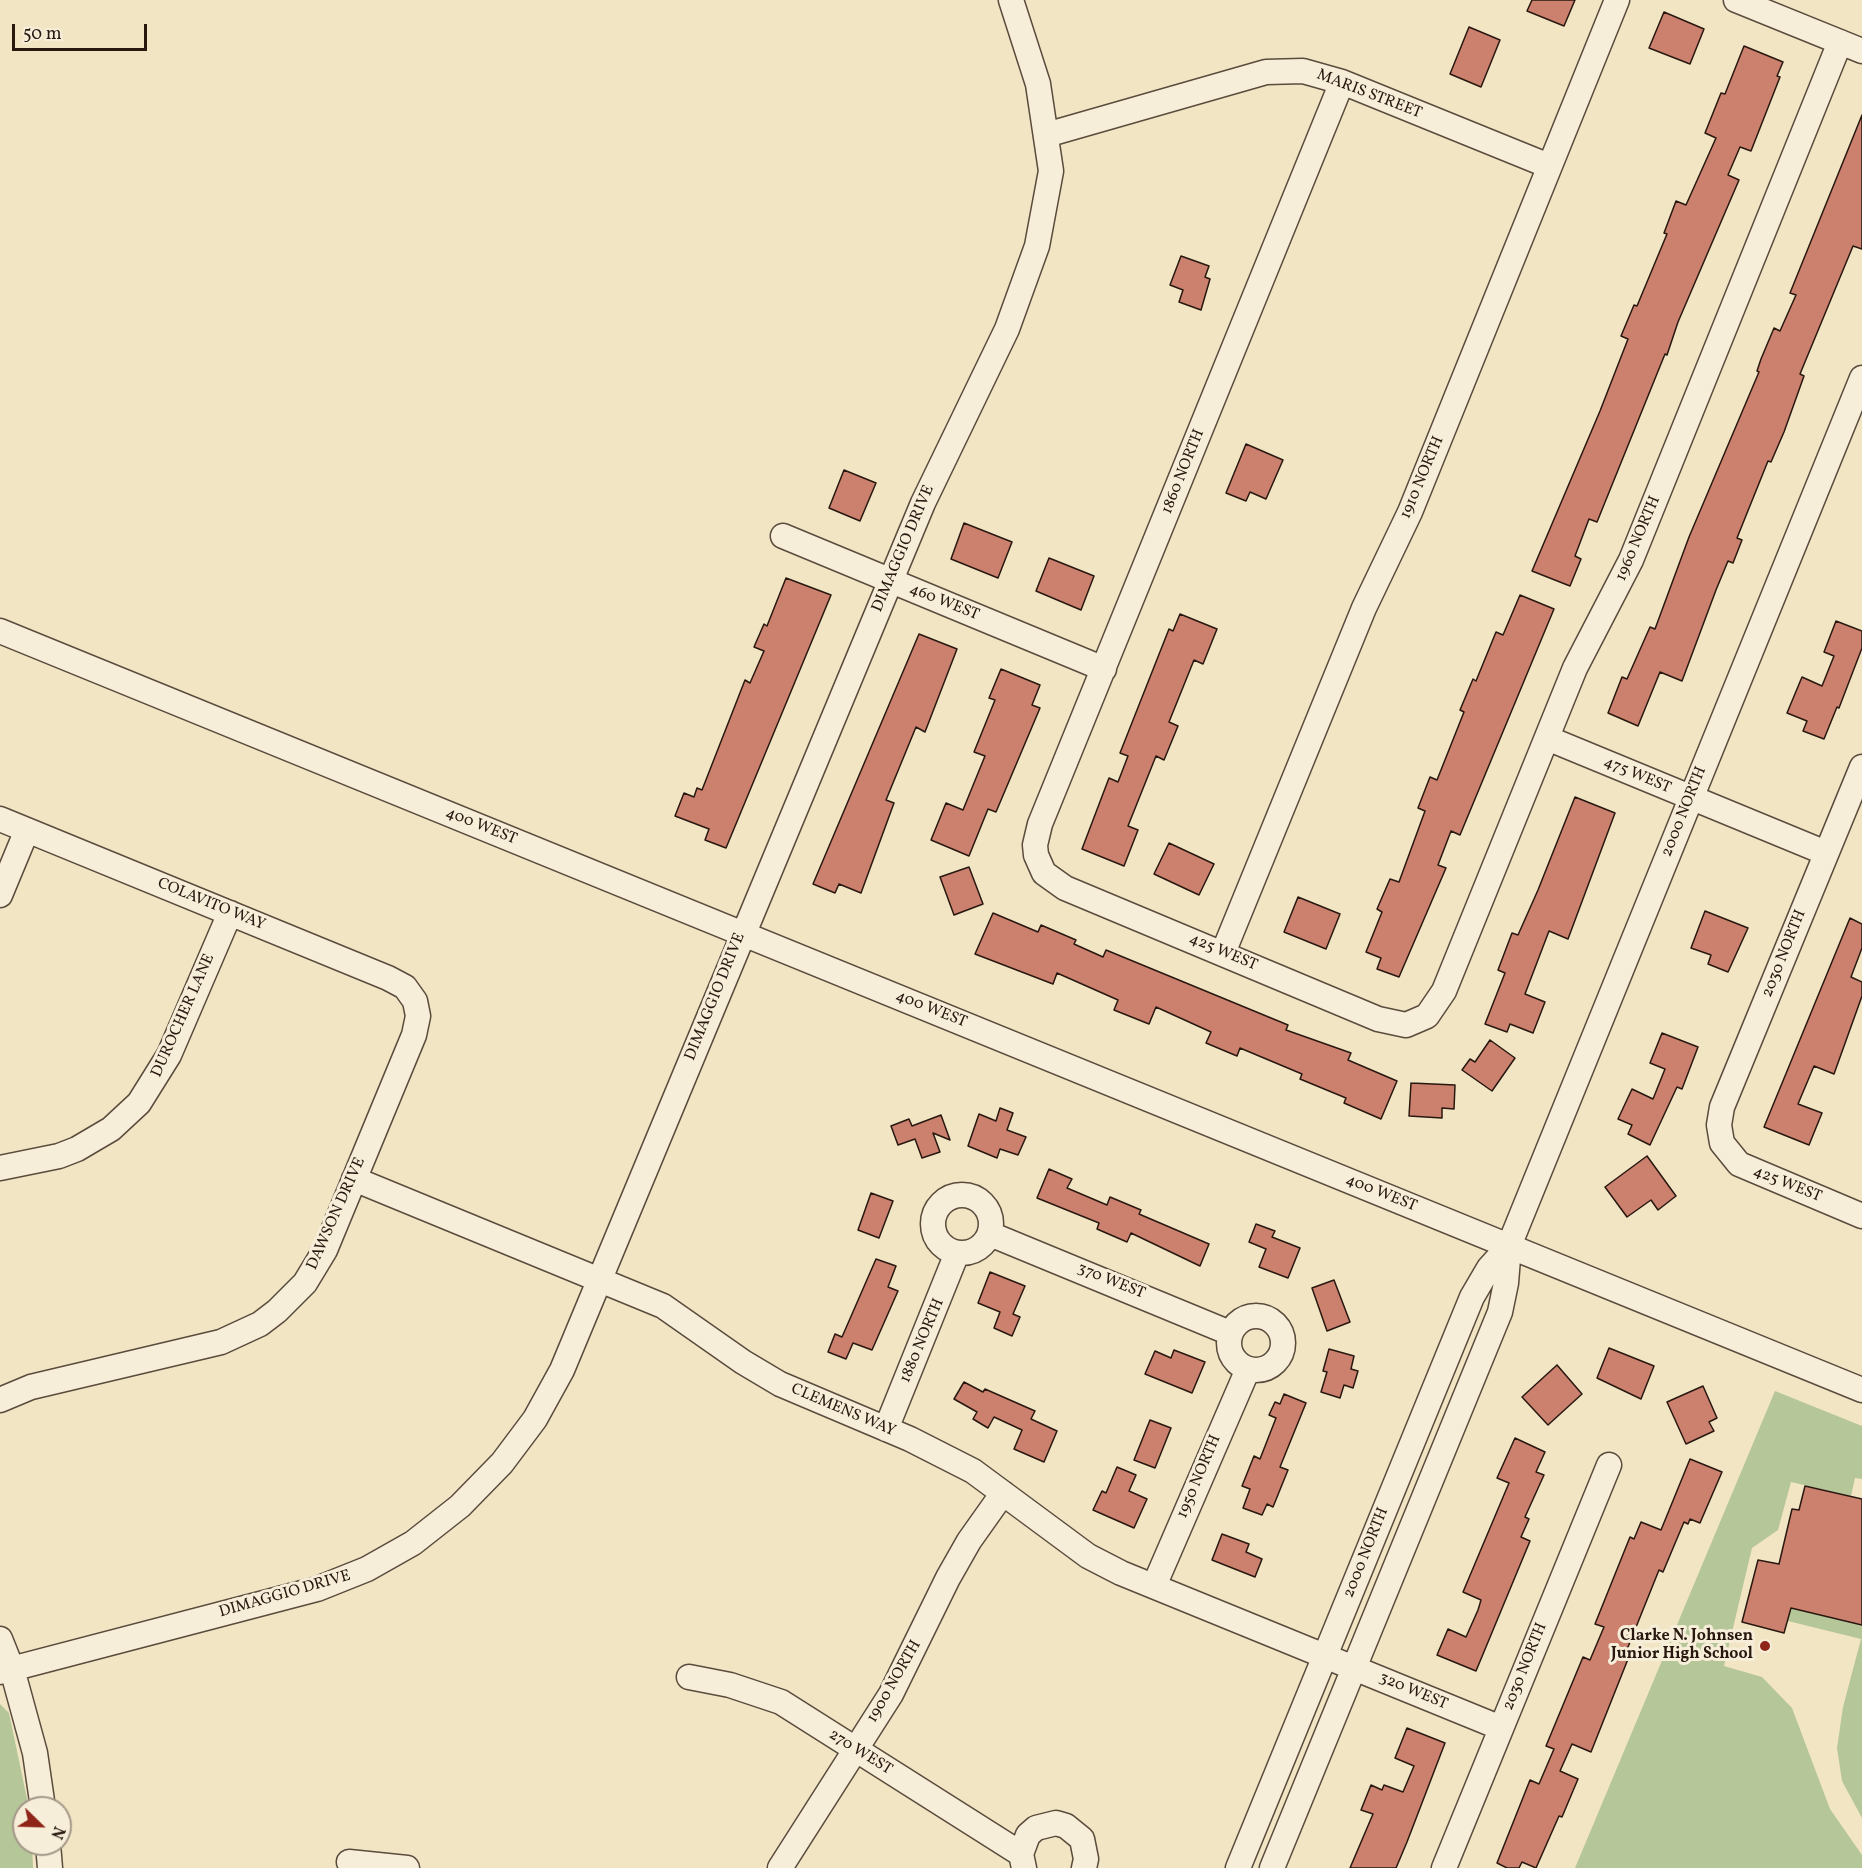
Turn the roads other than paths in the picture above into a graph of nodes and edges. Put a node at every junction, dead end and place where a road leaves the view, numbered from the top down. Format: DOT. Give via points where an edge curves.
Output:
graph roads {
  1 [pos="1011,0"];
  2 [pos="1617,0"];
  3 [pos="1736,0"];
  4 [pos="1851,47"];
  5 [pos="1342,82"];
  6 [pos="1046,135"];
  7 [pos="1549,166"];
  8 [pos="1862,378"];
  9 [pos="783,536"];
  10 [pos="890,581"];
  11 [pos="0,631"];
  12 [pos="1104,669"];
  13 [pos="1547,738"];
  14 [pos="1862,767"];
  15 [pos="1691,798"];
  16 [pos="0,819"];
  17 [pos="27,830"];
  18 [pos="1826,854"];
  19 [pos="1039,864"];
  20 [pos="0,895"];
  21 [pos="230,913"];
  22 [pos="742,933"];
  23 [pos="1223,953"];
  24 [pos="414,1001"];
  25 [pos="1416,1022"];
  26 [pos="1722,1143"];
  27 [pos="0,1168"];
  28 [pos="354,1179"];
  29 [pos="1862,1216"];
  30 [pos="990,1234"];
  31 [pos="1509,1246"];
  32 [pos="957,1253"];
  33 [pos="599,1281"];
  34 [pos="1230,1333"];
  35 [pos="1248,1369"];
  36 [pos="1862,1390"];
  37 [pos="0,1400"];
  38 [pos="886,1429"];
  39 [pos="1609,1465"];
  40 [pos="1003,1494"];
  41 [pos="1154,1586"];
  42 [pos="0,1639"];
  43 [pos="1325,1655"];
  44 [pos="1354,1667"];
  45 [pos="6,1670"];
  46 [pos="689,1677"];
  47 [pos="1501,1728"];
  48 [pos="855,1750"];
  49 [pos="41,1796"];
  50 [pos="1022,1861"];
  51 [pos="349,1862"];
  52 [pos="406,1868"];
  53 [pos="780,1868"];
  54 [pos="1084,1868"];
  55 [pos="1238,1868"];
  56 [pos="1272,1868"];
  57 [pos="1444,1868"];
  1 -- 6 [label="street, DIMAGGIO DRIVE" via="1038,84"];
  2 -- 7 [label="street, 1910 NORTH"];
  3 -- 4 [label="street"];
  4 -- 13 [label="street, 1960 NORTH" via="1631,560 1575,668"];
  5 -- 6 [label="street, MARIS STREET" via="1303,71 1266,72"];
  5 -- 7 [label="street, MARIS STREET"];
  5 -- 12 [label="street, 1860 NORTH"];
  6 -- 10 [label="street, DIMAGGIO DRIVE" via="1051,171 1037,246 1007,329"];
  7 -- 23 [label="street, 1910 NORTH" via="1410,512 1364,608"];
  8 -- 15 [label="street, 2000 NORTH"];
  9 -- 10 [label="street, 460 WEST"];
  10 -- 12 [label="street, 460 WEST"];
  10 -- 22 [label="street, DIMAGGIO DRIVE"];
  11 -- 22 [label="street, 400 WEST"];
  12 -- 19 [label="street, 1860 NORTH" via="1040,824 1035,845"];
  13 -- 15 [label="street, 475 WEST"];
  13 -- 25 [label="street, 1960 NORTH" via="1439,1002"];
  14 -- 18 [label="street, 2030 NORTH"];
  15 -- 18 [label="street, 475 WEST"];
  15 -- 31 [label="street, 2000 NORTH"];
  16 -- 17 [label="street, COLAVITO WAY"];
  17 -- 20 [label="street"];
  17 -- 21 [label="street, COLAVITO WAY"];
  18 -- 26 [label="street, 2030 NORTH" via="1722,1107"];
  19 -- 23 [label="street, 425 WEST" via="1044,873 1065,888"];
  21 -- 24 [label="street, COLAVITO WAY" via="388,978 405,987"];
  21 -- 27 [label="street, DUROCHER LANE" via="169,1055 139,1103 111,1129 77,1149"];
  22 -- 31 [label="street, 400 WEST"];
  22 -- 33 [label="street, DIMAGGIO DRIVE"];
  23 -- 25 [label="street, 425 WEST" via="1378,1019 1406,1025"];
  24 -- 28 [label="street, DAWSON DRIVE" via="418,1016 414,1035"];
  26 -- 29 [label="street, 425 WEST" via="1732,1158 1747,1169"];
  28 -- 33 [label="street, CLEMENS WAY"];
  28 -- 37 [label="street, DAWSON DRIVE" via="316,1267 292,1298 260,1324 221,1342 31,1387"];
  30 -- 32 [label="street" via="980,1247"];
  30 -- 32 [label="street" via="991,1218 984,1204 971,1195 947,1198 936,1210 933,1225 943,1246"];
  30 -- 34 [label="street, 370 WEST"];
  31 -- 36 [label="street, 400 WEST"];
  31 -- 43 [label="street, 2000 NORTH" via="1488,1268 1472,1297"];
  31 -- 44 [label="street, 2000 NORTH" via="1500,1312"];
  32 -- 38 [label="street, 1880 NORTH"];
  33 -- 38 [label="street, CLEMENS WAY" via="663,1306 780,1383"];
  33 -- 45 [label="street, DIMAGGIO DRIVE" via="562,1370 519,1441 482,1485 413,1543 367,1569 317,1589"];
  34 -- 35 [label="street" via="1231,1355"];
  34 -- 35 [label="street" via="1239,1322 1252,1316 1267,1318 1281,1334 1282,1349 1275,1362 1263,1369"];
  35 -- 41 [label="street, 1950 NORTH"];
  38 -- 40 [label="street, CLEMENS WAY" via="973,1471"];
  39 -- 47 [label="street, 2030 NORTH"];
  40 -- 41 [label="street, CLEMENS WAY" via="1088,1556"];
  40 -- 48 [label="street, 1900 NORTH" via="969,1541 901,1675"];
  41 -- 43 [label="street, CLEMENS WAY"];
  42 -- 45 [label="street"];
  43 -- 44 [label="street, 320 WEST"];
  43 -- 55 [label="street, 2000 NORTH"];
  44 -- 47 [label="street, 320 WEST"];
  44 -- 56 [label="street, 2000 NORTH"];
  45 -- 49 [label="street" via="35,1753"];
  46 -- 48 [label="street, 270 WEST" via="730,1685 781,1702"];
  47 -- 57 [label="street, 2030 NORTH"];
  48 -- 50 [label="street, 270 WEST"];
  48 -- 53 [label="street, 1900 NORTH"];
  50 -- 54 [label="street" via="1029,1835 1036,1828 1056,1823 1075,1831 1082,1839"];
  51 -- 52 [label="street"];
}
